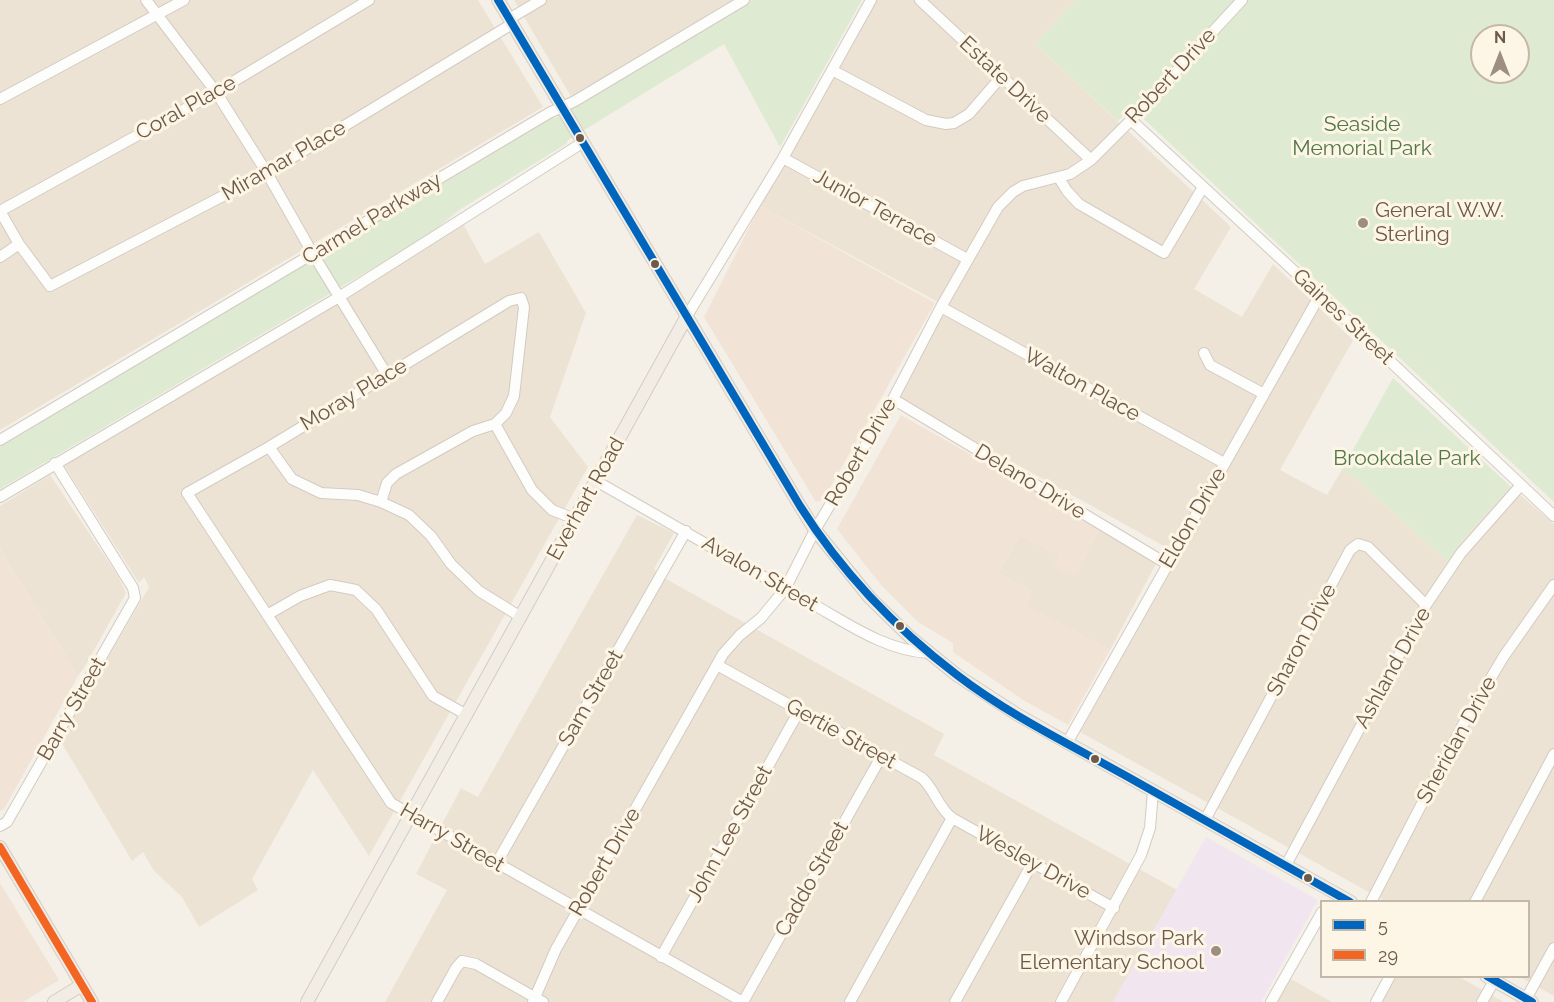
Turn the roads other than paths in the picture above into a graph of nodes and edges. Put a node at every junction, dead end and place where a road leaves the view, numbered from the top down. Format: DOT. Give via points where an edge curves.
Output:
graph roads {
  1 [pos="146,0"];
  2 [pos="184,0"];
  3 [pos="369,0"];
  4 [pos="498,0"];
  5 [pos="541,0"];
  6 [pos="744,0"];
  7 [pos="871,0"];
  8 [pos="920,0"];
  9 [pos="1242,0"];
  10 [pos="159,15"];
  11 [pos="511,21"];
  12 [pos="832,70"];
  13 [pos="1002,78"];
  14 [pos="216,92"];
  15 [pos="0,99"];
  16 [pos="562,107"];
  17 [pos="1131,120"];
  18 [pos="582,143"];
  19 [pos="783,158"];
  20 [pos="1091,160"];
  21 [pos="267,173"];
  22 [pos="1059,178"];
  23 [pos="1203,187"];
  24 [pos="0,211"];
  25 [pos="19,244"];
  26 [pos="313,254"];
  27 [pos="0,257"];
  28 [pos="968,259"];
  29 [pos="1320,295"];
  30 [pos="339,297"];
  31 [pos="941,307"];
  32 [pos="687,316"];
  33 [pos="1203,353"];
  34 [pos="387,375"];
  35 [pos="1264,394"];
  36 [pos="893,399"];
  37 [pos="495,424"];
  38 [pos="0,440"];
  39 [pos="269,447"];
  40 [pos="55,463"];
  41 [pos="1224,464"];
  42 [pos="596,481"];
  43 [pos="1521,485"];
  44 [pos="187,493"];
  45 [pos="0,497"];
  46 [pos="381,502"];
  47 [pos="1554,516"];
  48 [pos="575,519"];
  49 [pos="816,530"];
  50 [pos="686,531"];
  51 [pos="1167,564"];
  52 [pos="1554,585"];
  53 [pos="785,589"];
  54 [pos="1426,605"];
  55 [pos="267,615"];
  56 [pos="521,617"];
  57 [pos="928,653"];
  58 [pos="717,664"];
  59 [pos="799,711"];
  60 [pos="467,715"];
  61 [pos="1067,743"];
  62 [pos="1554,754"];
  63 [pos="881,757"];
  64 [pos="1153,791"];
  65 [pos="411,815"];
  66 [pos="952,818"];
  67 [pos="1205,820"];
  68 [pos="0,826"];
  69 [pos="0,847"];
  70 [pos="496,864"];
  71 [pos="1032,864"];
  72 [pos="1286,865"];
  73 [pos="1330,896"];
  74 [pos="1372,900"];
  75 [pos="1476,900"];
  76 [pos="1114,908"];
  77 [pos="578,910"];
  78 [pos="1320,916"];
  79 [pos="1554,948"];
  80 [pos="661,957"];
  81 [pos="1389,978"];
  82 [pos="1490,979"];
  83 [pos="82,985"];
  84 [pos="537,1000"];
  85 [pos="1529,1001"];
  86 [pos="54,1002"];
  87 [pos="92,1002"];
  88 [pos="307,1002"];
  89 [pos="437,1002"];
  90 [pos="743,1002"];
  91 [pos="850,1002"];
  92 [pos="955,1002"];
  93 [pos="1061,1002"];
  94 [pos="1271,1002"];
  95 [pos="1376,1002"];
  96 [pos="1482,1002"];
  1 -- 10 [label="street"];
  2 -- 10 [label="street"];
  3 -- 14 [label="street, Coral Place"];
  4 -- 11 [label="main road"];
  5 -- 11 [label="street, Miramar Place"];
  6 -- 16 [label="street, Carmel Parkway"];
  7 -- 12 [label="street, Everhart Road"];
  8 -- 13 [label="street, Estate Drive"];
  9 -- 17 [label="street, Robert Drive"];
  10 -- 14 [label="street"];
  10 -- 15 [label="street"];
  11 -- 16 [label="main road"];
  11 -- 21 [label="street, Miramar Place"];
  12 -- 13 [label="street" via="926,120 946,124 969,114"];
  12 -- 19 [label="street, Everhart Road"];
  13 -- 20 [label="street, Estate Drive"];
  14 -- 21 [label="street"];
  14 -- 24 [label="street, Coral Place"];
  16 -- 18 [label="main road"];
  16 -- 26 [label="street, Carmel Parkway"];
  17 -- 20 [label="street, Robert Drive"];
  17 -- 23 [label="street, Gaines Street"];
  18 -- 30 [label="street"];
  18 -- 32 [label="main road"];
  19 -- 28 [label="street, Junior Terrace"];
  19 -- 32 [label="street, Everhart Road"];
  20 -- 22 [label="street, Robert Drive"];
  21 -- 25 [label="street, Miramar Place" via="50,286"];
  21 -- 26 [label="street"];
  22 -- 23 [label="street" via="1079,204 1164,253"];
  22 -- 28 [label="street, Robert Drive" via="1023,186 1005,198"];
  23 -- 29 [label="street, Gaines Street"];
  24 -- 25 [label="street"];
  25 -- 27 [label="street"];
  26 -- 30 [label="street"];
  26 -- 38 [label="street, Carmel Parkway"];
  28 -- 31 [label="street, Robert Drive"];
  29 -- 35 [label="street, Eldon Drive"];
  29 -- 43 [label="street, Gaines Street"];
  30 -- 34 [label="street"];
  30 -- 40 [label="street"];
  31 -- 36 [label="street, Robert Drive"];
  31 -- 41 [label="street, Walton Place"];
  32 -- 42 [label="main road, Everhart Road"];
  32 -- 49 [label="main road"];
  33 -- 35 [label="street" via="1210,364"];
  34 -- 37 [label="street, Moray Place" via="509,301 521,298 524,307 514,396 506,414"];
  34 -- 39 [label="street, Moray Place"];
  35 -- 41 [label="street, Eldon Drive"];
  36 -- 49 [label="street, Robert Drive"];
  36 -- 51 [label="street, Delano Drive"];
  37 -- 46 [label="street" via="473,431 396,474 387,483"];
  37 -- 48 [label="street" via="532,490 552,510"];
  39 -- 44 [label="street, Moray Place"];
  39 -- 46 [label="street" via="292,479 321,493 358,495"];
  40 -- 45 [label="street"];
  40 -- 68 [label="street, Barry Street" via="133,588 135,598 7,822"];
  41 -- 51 [label="street, Eldon Drive"];
  42 -- 48 [label="main road, Everhart Road"];
  42 -- 50 [label="street, Avalon Street"];
  43 -- 47 [label="street, Gaines Street"];
  43 -- 54 [label="street, Ashland Drive" via="1461,554"];
  44 -- 55 [label="street, Harry Street"];
  46 -- 56 [label="street" via="409,515 479,591"];
  48 -- 56 [label="main road, Everhart Road"];
  49 -- 53 [label="street, Robert Drive"];
  49 -- 57 [label="main road" via="870,598"];
  50 -- 53 [label="street, Avalon Street"];
  50 -- 70 [label="street, Sam Street"];
  51 -- 61 [label="street, Eldon Drive"];
  52 -- 74 [label="street, Sheridan Drive" via="1504,656 1461,728"];
  53 -- 57 [label="street, Avalon Street" via="890,646"];
  53 -- 58 [label="street, Robert Drive" via="761,618 730,644"];
  54 -- 67 [label="street, Sharon Drive" via="1368,547 1358,544 1350,550"];
  54 -- 72 [label="street, Ashland Drive"];
  55 -- 60 [label="street" via="330,585 356,590 376,609 433,696"];
  55 -- 65 [label="street, Harry Street" via="391,803"];
  56 -- 60 [label="main road, Everhart Road"];
  57 -- 61 [label="main road" via="986,696"];
  58 -- 59 [label="street, Gertie Street"];
  58 -- 77 [label="street, Robert Drive"];
  59 -- 63 [label="street, Gertie Street"];
  59 -- 80 [label="street, John Lee Street"];
  60 -- 65 [label="main road, Everhart Road"];
  61 -- 64 [label="main road"];
  62 -- 75 [label="street"];
  63 -- 66 [label="street, Gertie Street" via="922,778"];
  63 -- 90 [label="street, Caddo Street"];
  64 -- 67 [label="main road"];
  64 -- 76 [label="street" via="1146,843"];
  65 -- 70 [label="street, Harry Street"];
  65 -- 88 [label="main road, Everhart Road"];
  66 -- 71 [label="street, Wesley Drive"];
  66 -- 91 [label="street"];
  67 -- 72 [label="main road"];
  69 -- 83 [label="main road"];
  70 -- 77 [label="street, Harry Street"];
  71 -- 76 [label="street, Wesley Drive"];
  71 -- 92 [label="street"];
  72 -- 73 [label="main road"];
  76 -- 93 [label="street"];
  77 -- 80 [label="street, Harry Street"];
  77 -- 84 [label="street, Robert Drive" via="548,965"];
  78 -- 94 [label="street"];
  79 -- 85 [label="street"];
  80 -- 90 [label="street, Harry Street"];
  81 -- 95 [label="street"];
  82 -- 85 [label="main road"];
  82 -- 96 [label="street"];
  83 -- 86 [label="main road"];
  83 -- 87 [label="main road"];
  84 -- 89 [label="street" via="477,964 462,960"];
}
